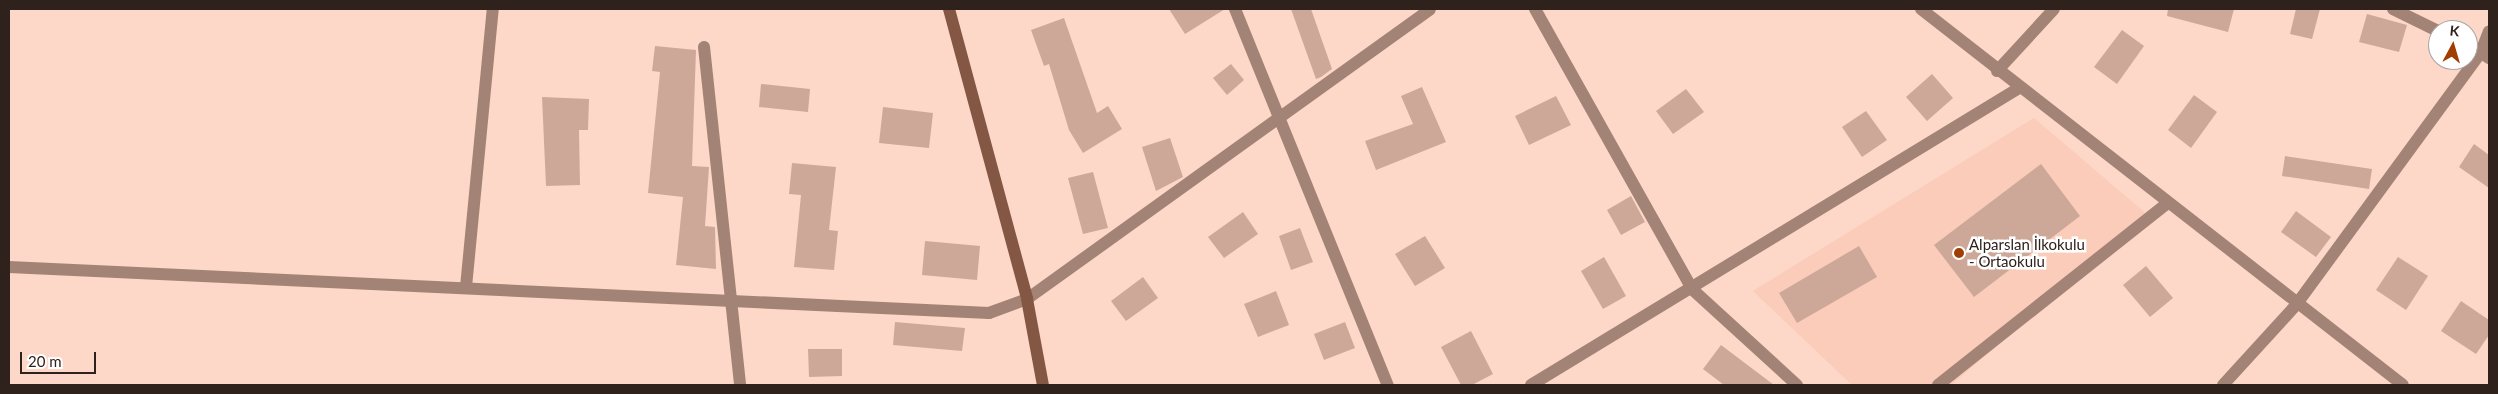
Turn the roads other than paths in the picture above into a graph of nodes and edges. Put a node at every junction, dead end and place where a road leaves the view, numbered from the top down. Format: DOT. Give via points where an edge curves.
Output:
graph roads {
  1 [pos="493,9"];
  2 [pos="949,9"];
  3 [pos="1235,9"];
  4 [pos="1430,9"];
  5 [pos="1535,9"];
  6 [pos="1921,9"];
  7 [pos="2054,9"];
  8 [pos="2393,9"];
  9 [pos="2428,26"];
  10 [pos="2489,30"];
  11 [pos="704,47"];
  12 [pos="2485,55"];
  13 [pos="1997,71"];
  14 [pos="2019,88"];
  15 [pos="1279,118"];
  16 [pos="2166,204"];
  17 [pos="9,267"];
  18 [pos="466,287"];
  19 [pos="1693,290"];
  20 [pos="1027,299"];
  21 [pos="728,302"];
  22 [pos="2296,304"];
  23 [pos="740,385"];
  24 [pos="1044,385"];
  25 [pos="1388,385"];
  26 [pos="1531,385"];
  27 [pos="1797,385"];
  28 [pos="1938,385"];
  29 [pos="2223,385"];
  30 [pos="2403,385"];
  1 -- 18 [label="street"];
  2 -- 20 [label="street"];
  3 -- 15 [label="street"];
  4 -- 15 [label="street"];
  5 -- 19 [label="street"];
  6 -- 13 [label="street"];
  7 -- 13 [label="street"];
  8 -- 9 [label="street"];
  10 -- 12 [label="street"];
  11 -- 21 [label="street"];
  12 -- 22 [label="street"];
  13 -- 14 [label="street"];
  14 -- 16 [label="street"];
  14 -- 19 [label="street"];
  15 -- 20 [label="street"];
  15 -- 25 [label="street"];
  16 -- 22 [label="street"];
  16 -- 28 [label="street"];
  17 -- 18 [label="street"];
  18 -- 21 [label="street"];
  19 -- 26 [label="street"];
  19 -- 27 [label="street"];
  20 -- 21 [label="street" via="989,313"];
  20 -- 24 [label="street"];
  21 -- 23 [label="street"];
  22 -- 29 [label="street"];
  22 -- 30 [label="street"];
}
